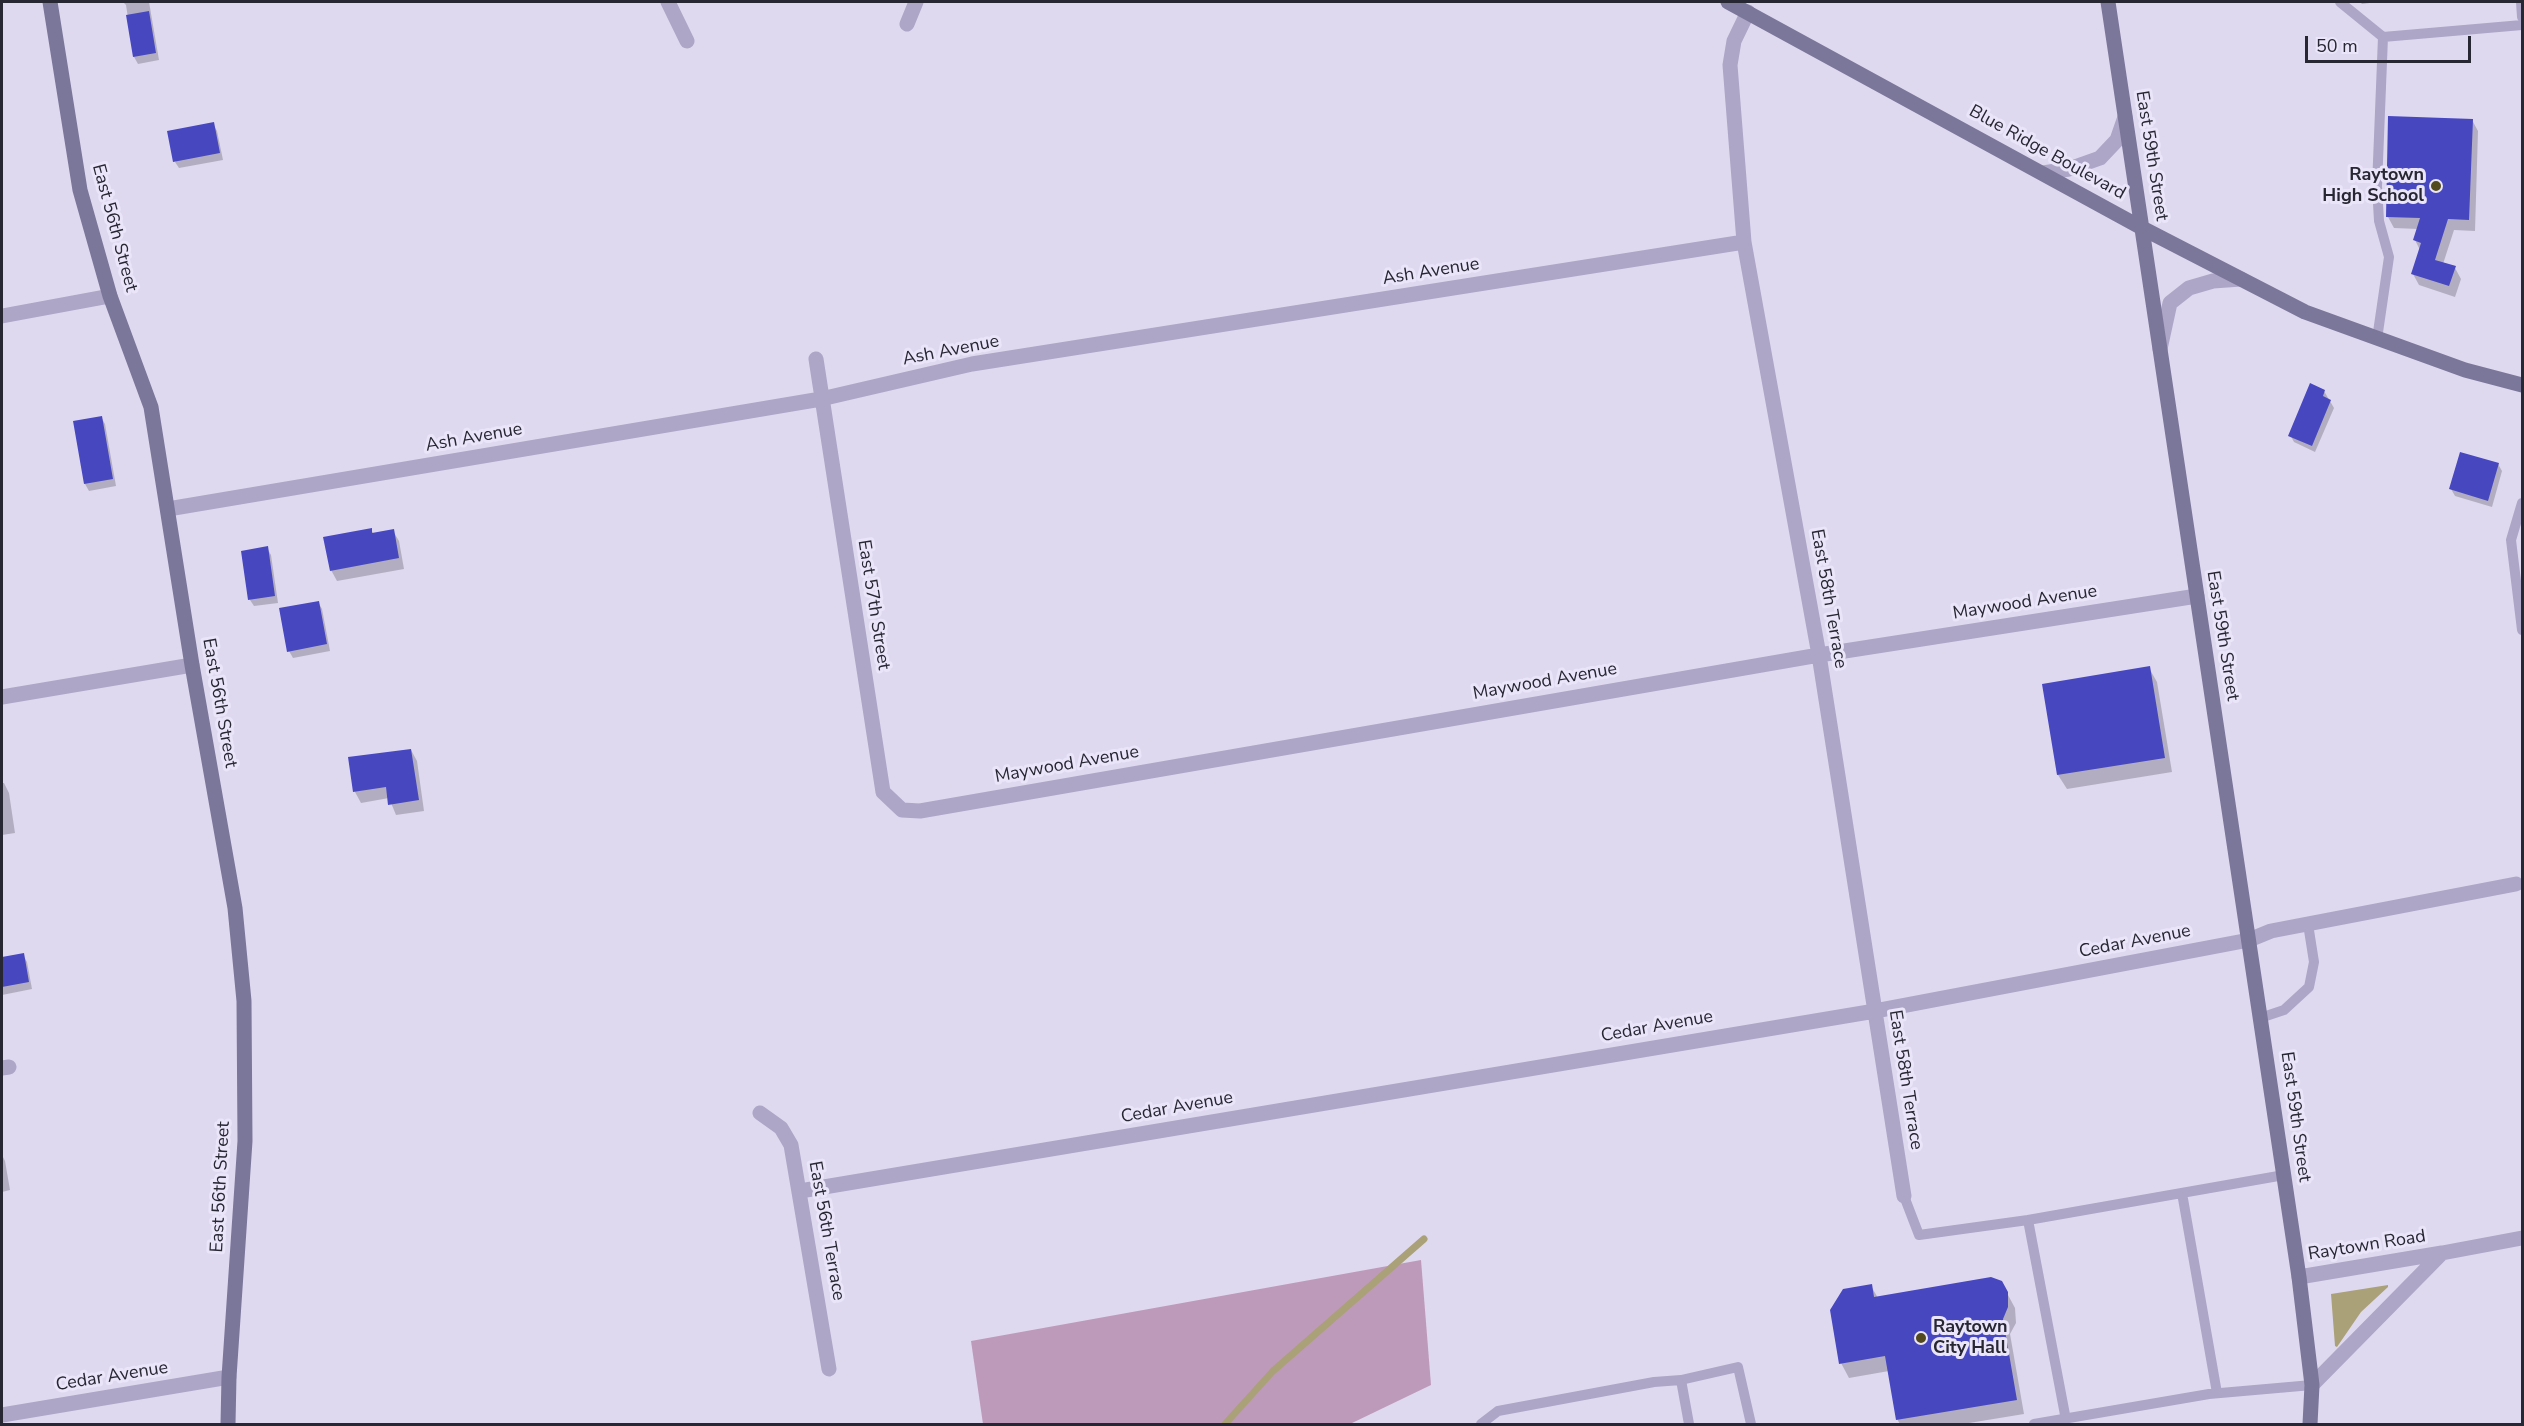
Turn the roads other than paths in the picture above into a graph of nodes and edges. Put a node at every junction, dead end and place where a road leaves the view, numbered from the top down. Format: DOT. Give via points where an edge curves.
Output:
graph roads {
  1 [pos="50,2"];
  2 [pos="668,2"];
  3 [pos="1728,2"];
  4 [pos="2108,2"];
  5 [pos="2340,2"];
  6 [pos="2520,2"];
  7 [pos="919,3"];
  8 [pos="1748,12"];
  9 [pos="2523,17"];
  10 [pos="908,24"];
  11 [pos="2523,24"];
  12 [pos="2383,38"];
  13 [pos="687,41"];
  14 [pos="2125,117"];
  15 [pos="2043,173"];
  16 [pos="2142,228"];
  17 [pos="1744,242"];
  18 [pos="2241,279"];
  19 [pos="110,296"];
  20 [pos="2,316"];
  21 [pos="2377,339"];
  22 [pos="2160,349"];
  23 [pos="816,359"];
  24 [pos="2523,384"];
  25 [pos="821,399"];
  26 [pos="2523,503"];
  27 [pos="168,509"];
  28 [pos="2196,596"];
  29 [pos="2523,630"];
  30 [pos="1819,655"];
  31 [pos="192,665"];
  32 [pos="2,697"];
  33 [pos="902,810"];
  34 [pos="2516,884"];
  35 [pos="2308,924"];
  36 [pos="2249,940"];
  37 [pos="1875,1011"];
  38 [pos="2260,1018"];
  39 [pos="759,1113"];
  40 [pos="2284,1175"];
  41 [pos="800,1191"];
  42 [pos="2182,1193"];
  43 [pos="1904,1196"];
  44 [pos="2028,1220"];
  45 [pos="2523,1239"];
  46 [pos="2442,1253"];
  47 [pos="2299,1277"];
  48 [pos="829,1369"];
  49 [pos="229,1377"];
  50 [pos="1681,1380"];
  51 [pos="2312,1385"];
  52 [pos="2217,1393"];
  53 [pos="2,1415"];
  54 [pos="2066,1420"];
  55 [pos="228,1425"];
  56 [pos="1481,1425"];
  57 [pos="1689,1425"];
  58 [pos="1751,1425"];
  59 [pos="2034,1425"];
  60 [pos="2310,1425"];
  1 -- 19 [label="street, East 56th Street" via="80,190"];
  2 -- 13 [label="street"];
  3 -- 8 [label="street, Blue Ridge Boulevard"];
  4 -- 14 [label="street, East 59th Street"];
  5 -- 12 [label="lane"];
  6 -- 9 [label="lane"];
  7 -- 10 [label="street"];
  8 -- 15 [label="street, Blue Ridge Boulevard"];
  8 -- 17 [label="street, East 58th Terrace" via="1734,41 1730,65"];
  11 -- 12 [label="lane"];
  12 -- 21 [label="lane" via="2377,186 2379,220 2389,257"];
  14 -- 15 [label="street" via="2117,140 2100,158"];
  14 -- 16 [label="street, East 59th Street"];
  15 -- 16 [label="street, Blue Ridge Boulevard"];
  16 -- 18 [label="street, Blue Ridge Boulevard"];
  16 -- 22 [label="street, East 59th Street"];
  17 -- 25 [label="street, Ash Avenue" via="972,364"];
  17 -- 30 [label="street, East 58th Terrace"];
  18 -- 21 [label="street, Blue Ridge Boulevard" via="2306,312"];
  18 -- 22 [label="street" via="2189,288 2170,303"];
  19 -- 20 [label="street"];
  19 -- 27 [label="street, East 56th Street" via="152,407"];
  21 -- 24 [label="street, Blue Ridge Boulevard" via="2465,370"];
  22 -- 28 [label="street, East 59th Street"];
  23 -- 25 [label="street, East 57th Street"];
  25 -- 27 [label="street, Ash Avenue"];
  25 -- 33 [label="street, East 57th Street" via="883,792"];
  26 -- 29 [label="lane" via="2511,540"];
  27 -- 31 [label="street, East 56th Street"];
  28 -- 30 [label="street, Maywood Avenue"];
  28 -- 36 [label="street, East 59th Street"];
  30 -- 33 [label="street, Maywood Avenue" via="932,809"];
  30 -- 37 [label="street, East 58th Terrace"];
  31 -- 32 [label="street"];
  31 -- 49 [label="street, East 56th Street" via="235,908 244,1001 245,1141"];
  34 -- 35 [label="street, Cedar Avenue"];
  35 -- 36 [label="street, Cedar Avenue" via="2271,930"];
  35 -- 38 [label="lane" via="2314,962 2309,987 2284,1010"];
  36 -- 37 [label="street, Cedar Avenue"];
  36 -- 38 [label="street, East 59th Street"];
  37 -- 41 [label="street, Cedar Avenue"];
  37 -- 43 [label="street, East 58th Terrace"];
  38 -- 40 [label="street, East 59th Street"];
  39 -- 41 [label="street, East 56th Terrace" via="781,1128 791,1144"];
  40 -- 42 [label="lane"];
  40 -- 47 [label="street, East 59th Street"];
  41 -- 48 [label="street, East 56th Terrace"];
  42 -- 44 [label="lane"];
  42 -- 52 [label="lane"];
  43 -- 44 [label="lane" via="1919,1235"];
  44 -- 54 [label="lane"];
  45 -- 46 [label="street, Raytown Road"];
  46 -- 47 [label="street, Raytown Road"];
  46 -- 51 [label="street, Raytown Road"];
  47 -- 51 [label="street, Raytown Road"];
  49 -- 53 [label="street, Cedar Avenue"];
  49 -- 55 [label="street, East 56th Street"];
  50 -- 56 [label="lane" via="1498,1411"];
  50 -- 57 [label="lane"];
  50 -- 58 [label="lane" via="1738,1368"];
  51 -- 52 [label="lane"];
  51 -- 60 [label="street, Raytown Road"];
  52 -- 54 [label="lane"];
  54 -- 59 [label="lane"];
}
